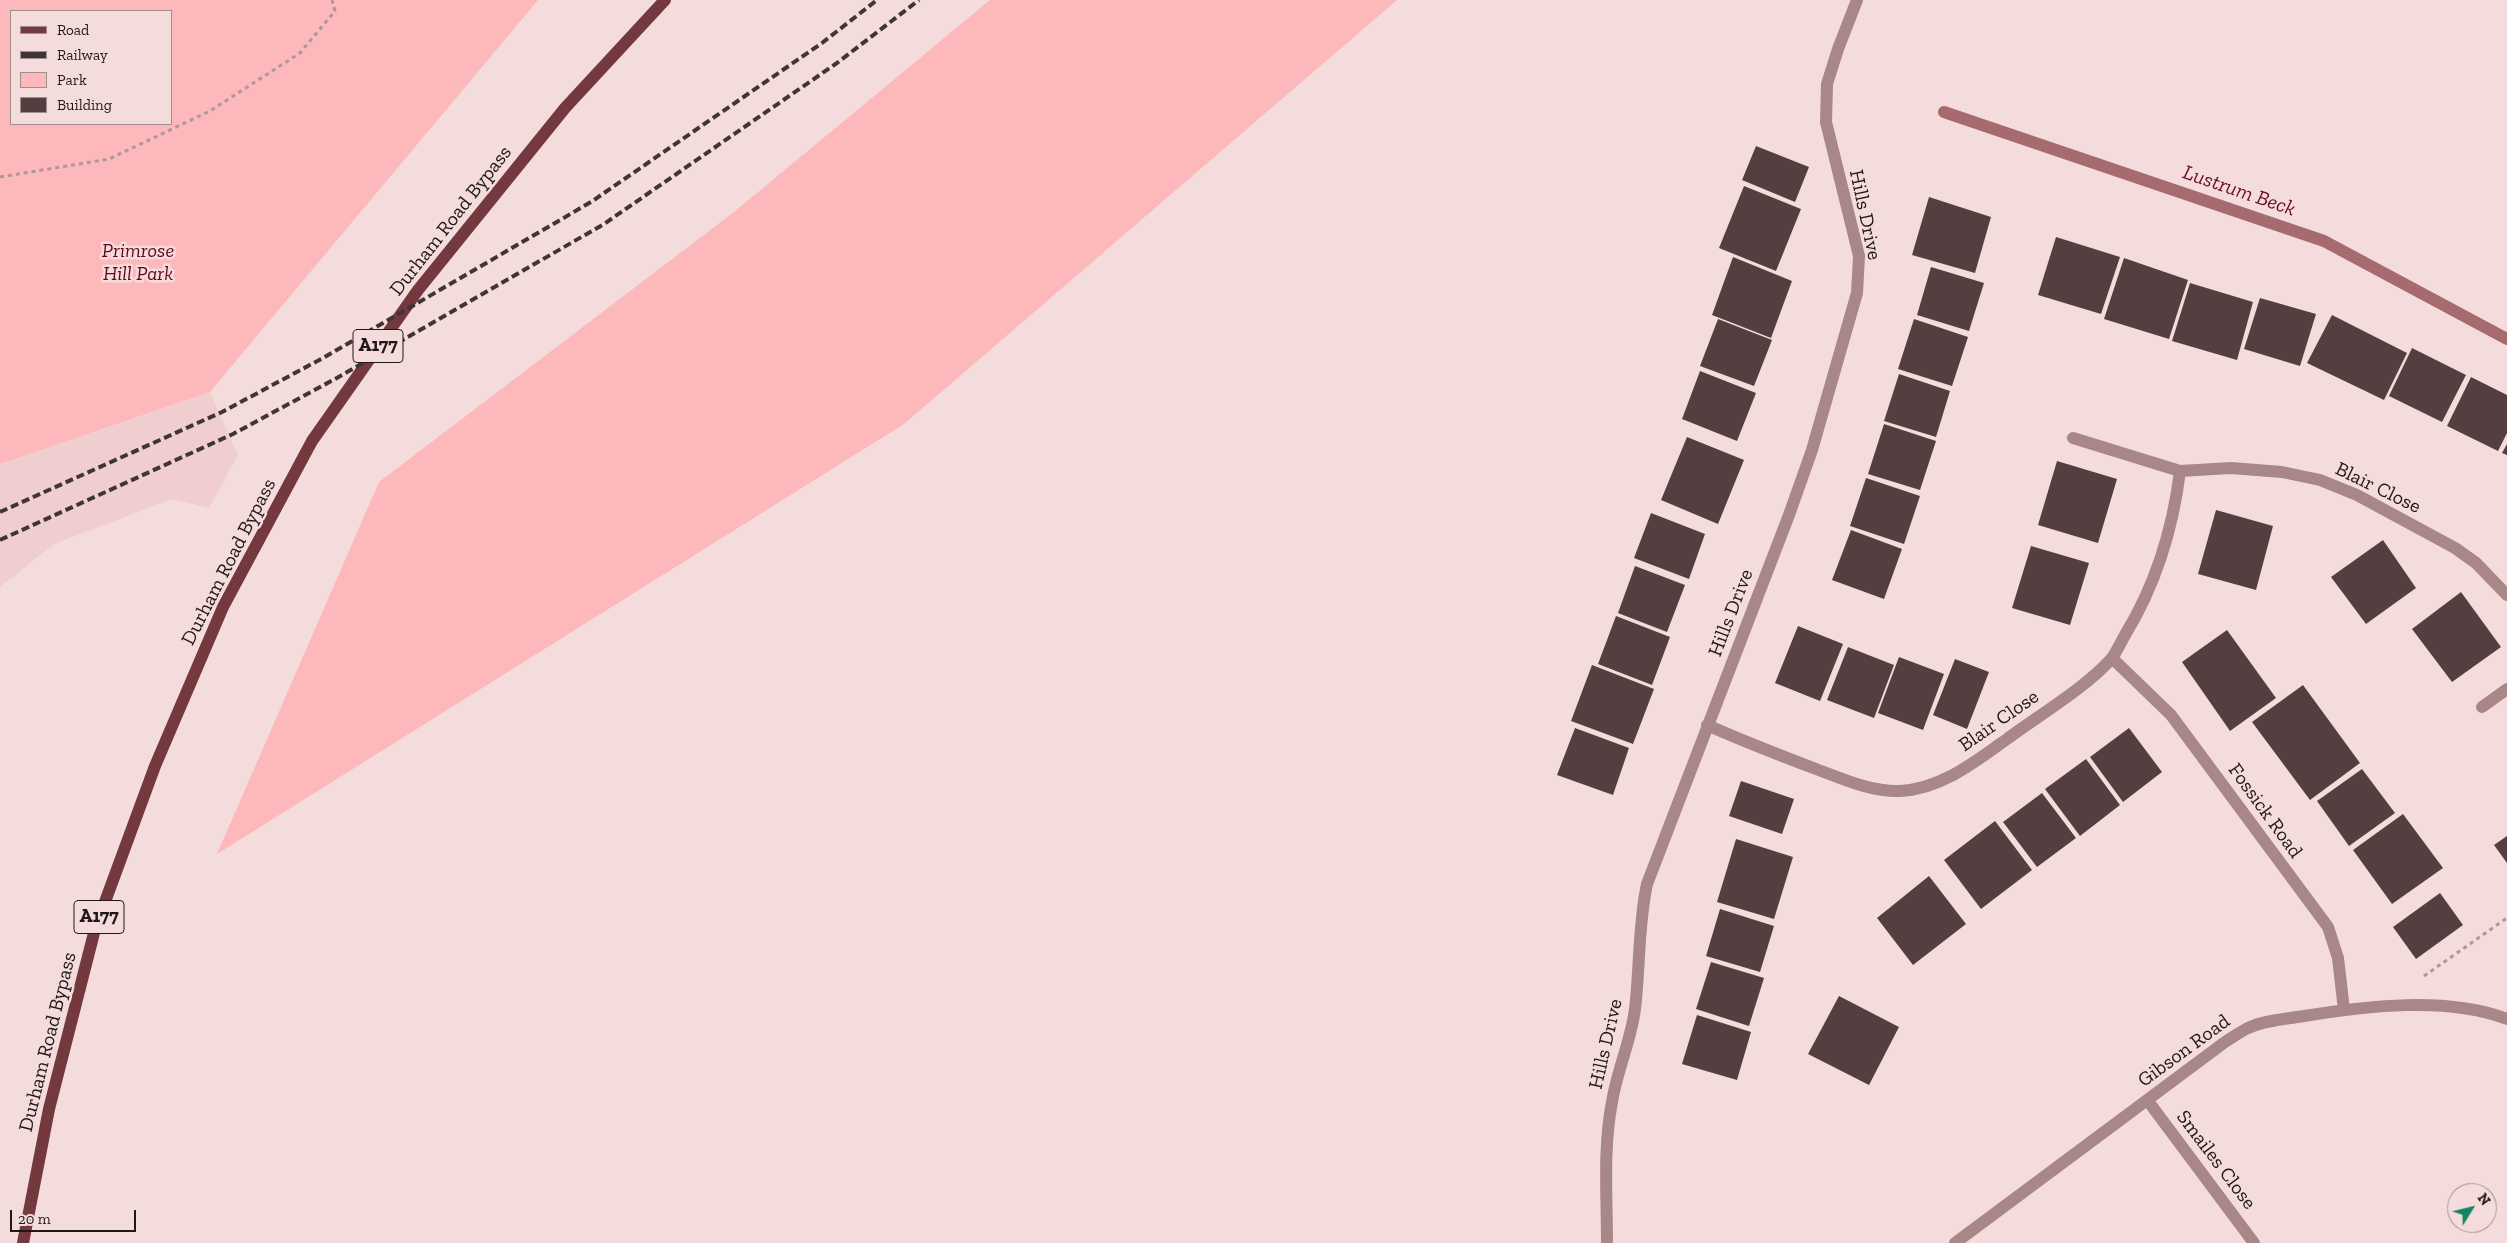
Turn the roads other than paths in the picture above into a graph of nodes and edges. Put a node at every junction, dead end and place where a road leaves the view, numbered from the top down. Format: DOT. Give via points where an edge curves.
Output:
graph roads {
  1 [pos="665,0"];
  2 [pos="1857,0"];
  3 [pos="2072,438"];
  4 [pos="2180,471"];
  5 [pos="2507,595"];
  6 [pos="2112,658"];
  7 [pos="2507,690"];
  8 [pos="2482,707"];
  9 [pos="1707,725"];
  10 [pos="2344,1010"];
  11 [pos="2507,1019"];
  12 [pos="2148,1101"];
  13 [pos="23,1243"];
  14 [pos="1607,1243"];
  15 [pos="1955,1243"];
  16 [pos="2254,1243"];
  1 -- 13 [label="main road, Durham Road Bypass / A177" via="565,108 418,290 312,440 223,607 155,766 95,929 49,1109"];
  2 -- 9 [label="street, Hills Drive" via="1827,84 1826,122 1859,256 1857,293 1812,450"];
  3 -- 4 [label="street, Blair Close"];
  4 -- 5 [label="street, Blair Close" via="2231,468 2282,472 2320,480 2356,495 2455,548 2476,563"];
  4 -- 6 [label="street, Blair Close" via="2155,574 2141,609"];
  6 -- 9 [label="street, Blair Close" via="1974,763 1925,788 1875,789 1754,746"];
  6 -- 10 [label="street, Fossick Road" via="2171,715 2328,927 2338,958"];
  7 -- 8 [label="street"];
  9 -- 14 [label="street, Hills Drive" via="1647,884 1635,1010 1629,1045 1612,1100 1607,1134"];
  10 -- 11 [label="street, Gibson Road" via="2434,1006 2468,1009"];
  10 -- 12 [label="street, Gibson Road" via="2249,1028 2225,1042"];
  12 -- 15 [label="street, Gibson Road"];
  12 -- 16 [label="street, Smailes Close"];
}
